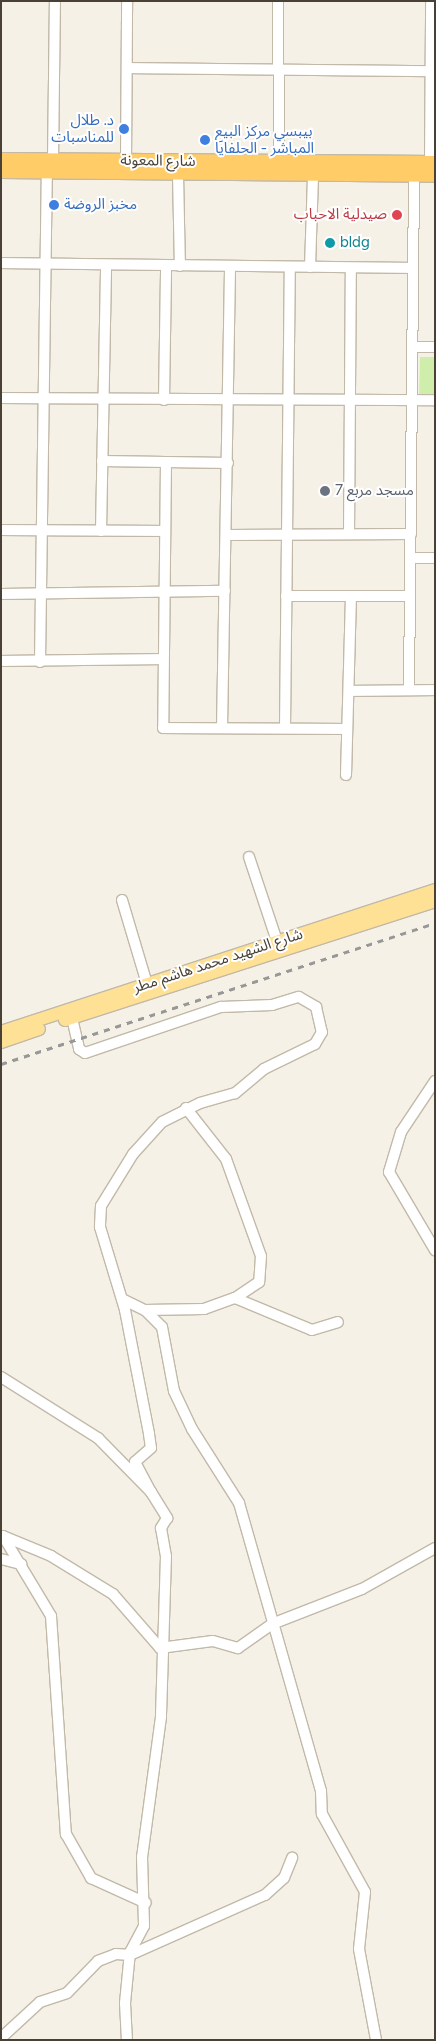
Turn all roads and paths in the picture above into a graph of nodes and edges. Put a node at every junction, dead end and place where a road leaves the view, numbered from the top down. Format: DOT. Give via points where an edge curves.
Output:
graph roads {
  1 [pos="54,1"];
  2 [pos="127,1"];
  3 [pos="278,1"];
  4 [pos="431,1"];
  5 [pos="127,68"];
  6 [pos="279,70"];
  7 [pos="430,71"];
  8 [pos="1,160"];
  9 [pos="126,161"];
  10 [pos="279,162"];
  11 [pos="50,166"];
  12 [pos="433,167"];
  13 [pos="1,171"];
  14 [pos="178,174"];
  15 [pos="313,175"];
  16 [pos="414,175"];
  17 [pos="1,263"];
  18 [pos="43,263"];
  19 [pos="106,265"];
  20 [pos="166,266"];
  21 [pos="180,266"];
  22 [pos="230,267"];
  23 [pos="290,267"];
  24 [pos="310,267"];
  25 [pos="351,268"];
  26 [pos="412,268"];
  27 [pos="412,347"];
  28 [pos="435,347"];
  29 [pos="1,398"];
  30 [pos="42,399"];
  31 [pos="104,399"];
  32 [pos="349,399"];
  33 [pos="164,400"];
  34 [pos="289,400"];
  35 [pos="412,400"];
  36 [pos="435,400"];
  37 [pos="228,401"];
  38 [pos="102,461"];
  39 [pos="166,462"];
  40 [pos="228,463"];
  41 [pos="1,530"];
  42 [pos="43,531"];
  43 [pos="101,531"];
  44 [pos="165,531"];
  45 [pos="288,534"];
  46 [pos="349,534"];
  47 [pos="411,534"];
  48 [pos="227,535"];
  49 [pos="411,558"];
  50 [pos="435,558"];
  51 [pos="164,591"];
  52 [pos="225,591"];
  53 [pos="1,594"];
  54 [pos="44,594"];
  55 [pos="286,596"];
  56 [pos="350,596"];
  57 [pos="410,596"];
  58 [pos="162,659"];
  59 [pos="1,661"];
  60 [pos="40,662"];
  61 [pos="409,690"];
  62 [pos="435,690"];
  63 [pos="349,691"];
  64 [pos="222,728"];
  65 [pos="285,728"];
  66 [pos="348,729"];
  67 [pos="346,774"];
  68 [pos="248,857"];
  69 [pos="435,890"];
  70 [pos="122,900"];
  71 [pos="435,900"];
  72 [pos="277,942"];
  73 [pos="147,984"];
  74 [pos="72,1018"];
  75 [pos="1,1032"];
  76 [pos="1,1042"];
  77 [pos="435,1081"];
  78 [pos="186,1108"];
  79 [pos="435,1250"];
  80 [pos="235,1298"];
  81 [pos="122,1299"];
  82 [pos="145,1310"];
  83 [pos="338,1322"];
  84 [pos="1,1377"];
  85 [pos="151,1492"];
  86 [pos="2,1534"];
  87 [pos="435,1548"];
  88 [pos="1,1559"];
  89 [pos="21,1564"];
  90 [pos="272,1624"];
  91 [pos="160,1648"];
  92 [pos="292,1858"];
  93 [pos="146,1903"];
  94 [pos="130,1955"];
  95 [pos="1,2038"];
  96 [pos="127,2040"];
  97 [pos="376,2040"];
  1 -- 11 [label="street"];
  2 -- 5 [label="street"];
  3 -- 6 [label="street"];
  4 -- 7 [label="street"];
  5 -- 6 [label="street"];
  5 -- 9 [label="street"];
  6 -- 7 [label="street"];
  6 -- 10 [label="street"];
  7 -- 12 [label="street"];
  8 -- 11 [label="highway, شارع المعونة"];
  9 -- 10 [label="highway, شارع المعونة"];
  9 -- 11 [label="highway, شارع المعونة"];
  10 -- 12 [label="highway, شارع المعونة"];
  11 -- 13 [label="highway, شارع المعونة"];
  11 -- 14 [label="highway, شارع المعونة"];
  11 -- 18 [label="street"];
  12 -- 16 [label="highway, شارع المعونة"];
  14 -- 15 [label="highway, شارع المعونة"];
  14 -- 21 [label="street"];
  15 -- 16 [label="highway, شارع المعونة"];
  15 -- 24 [label="street"];
  16 -- 26 [label="street"];
  17 -- 18 [label="street"];
  18 -- 19 [label="street"];
  18 -- 30 [label="street"];
  19 -- 20 [label="street"];
  19 -- 31 [label="street"];
  20 -- 21 [label="street"];
  20 -- 33 [label="street"];
  21 -- 22 [label="street"];
  22 -- 23 [label="street"];
  22 -- 37 [label="street"];
  23 -- 24 [label="street"];
  23 -- 34 [label="street"];
  24 -- 25 [label="street"];
  25 -- 26 [label="street"];
  25 -- 32 [label="street"];
  26 -- 27 [label="street"];
  27 -- 28 [label="street"];
  27 -- 35 [label="street"];
  29 -- 30 [label="street"];
  30 -- 31 [label="street"];
  30 -- 42 [label="street"];
  31 -- 33 [label="street"];
  31 -- 38 [label="street"];
  32 -- 34 [label="street"];
  32 -- 35 [label="street"];
  32 -- 46 [label="street"];
  33 -- 37 [label="street"];
  34 -- 37 [label="street"];
  34 -- 45 [label="street"];
  35 -- 36 [label="street"];
  35 -- 47 [label="street"];
  37 -- 40 [label="street"];
  38 -- 39 [label="street"];
  38 -- 43 [label="street"];
  39 -- 40 [label="street"];
  39 -- 44 [label="street"];
  40 -- 48 [label="street"];
  41 -- 42 [label="street"];
  42 -- 43 [label="street"];
  42 -- 54 [label="street"];
  43 -- 44 [label="street"];
  44 -- 51 [label="street"];
  45 -- 46 [label="street"];
  45 -- 48 [label="street"];
  45 -- 55 [label="street"];
  46 -- 47 [label="street"];
  47 -- 49 [label="street"];
  48 -- 52 [label="street"];
  49 -- 50 [label="street"];
  49 -- 57 [label="street"];
  51 -- 52 [label="street"];
  51 -- 54 [label="street"];
  51 -- 58 [label="street"];
  52 -- 64 [label="street"];
  53 -- 54 [label="street"];
  54 -- 60 [label="street"];
  55 -- 56 [label="street"];
  55 -- 65 [label="street"];
  56 -- 57 [label="street"];
  56 -- 63 [label="street"];
  57 -- 61 [label="street"];
  58 -- 60 [label="street"];
  58 -- 64 [label="street" via="164,728"];
  59 -- 60 [label="street"];
  61 -- 62 [label="street"];
  61 -- 63 [label="street"];
  63 -- 66 [label="street"];
  64 -- 65 [label="street"];
  65 -- 66 [label="street"];
  66 -- 67 [label="street"];
  68 -- 72 [label="street"];
  69 -- 72 [label="main road, شارع الشهيد محمد هاشم مطر"];
  70 -- 73 [label="street"];
  71 -- 74 [label="main road, شارع الشهيد محمد هاشم مطر"];
  72 -- 73 [label="main road, شارع الشهيد محمد هاشم مطر"];
  73 -- 75 [label="main road, شارع الشهيد محمد هاشم مطر"];
  74 -- 76 [label="main road, شارع الشهيد محمد هاشم مطر"];
  74 -- 78 [label="street" via="79,1050 85,1053 221,1008 272,1005 300,997 313,1003 322,1032 315,1044 264,1069 235,1093"];
  77 -- 79 [label="street" via="401,1132 389,1172"];
  78 -- 80 [label="street" via="226,1159 261,1256 259,1282"];
  78 -- 81 [label="street" via="149,1134 101,1206 100,1227"];
  80 -- 82 [label="street" via="204,1309"];
  80 -- 83 [label="street" via="312,1330"];
  81 -- 82 [label="street"];
  81 -- 85 [label="street" via="150,1448 135,1462"];
  82 -- 90 [label="street" via="162,1326 170,1382 192,1429 236,1495"];
  84 -- 85 [label="street" via="98,1438"];
  85 -- 91 [label="street" via="166,1518 161,1528 166,1556"];
  86 -- 89 [label="street"];
  86 -- 91 [label="street" via="51,1556 106,1589 125,1604"];
  87 -- 90 [label="street" via="362,1589"];
  88 -- 89 [label="street"];
  89 -- 93 [label="street" via="51,1616 66,1834 91,1878"];
  90 -- 91 [label="street" via="238,1648 213,1640"];
  90 -- 97 [label="street" via="321,1791 322,1814 365,1892 359,1949"];
  91 -- 93 [label="street" via="161,1717 142,1857"];
  92 -- 94 [label="street" via="284,1878 265,1895"];
  93 -- 94 [label="street" via="144,1926"];
  94 -- 95 [label="street" via="116,1954 98,1961 67,1993 40,2002"];
  94 -- 96 [label="street" via="125,2003"];
}
